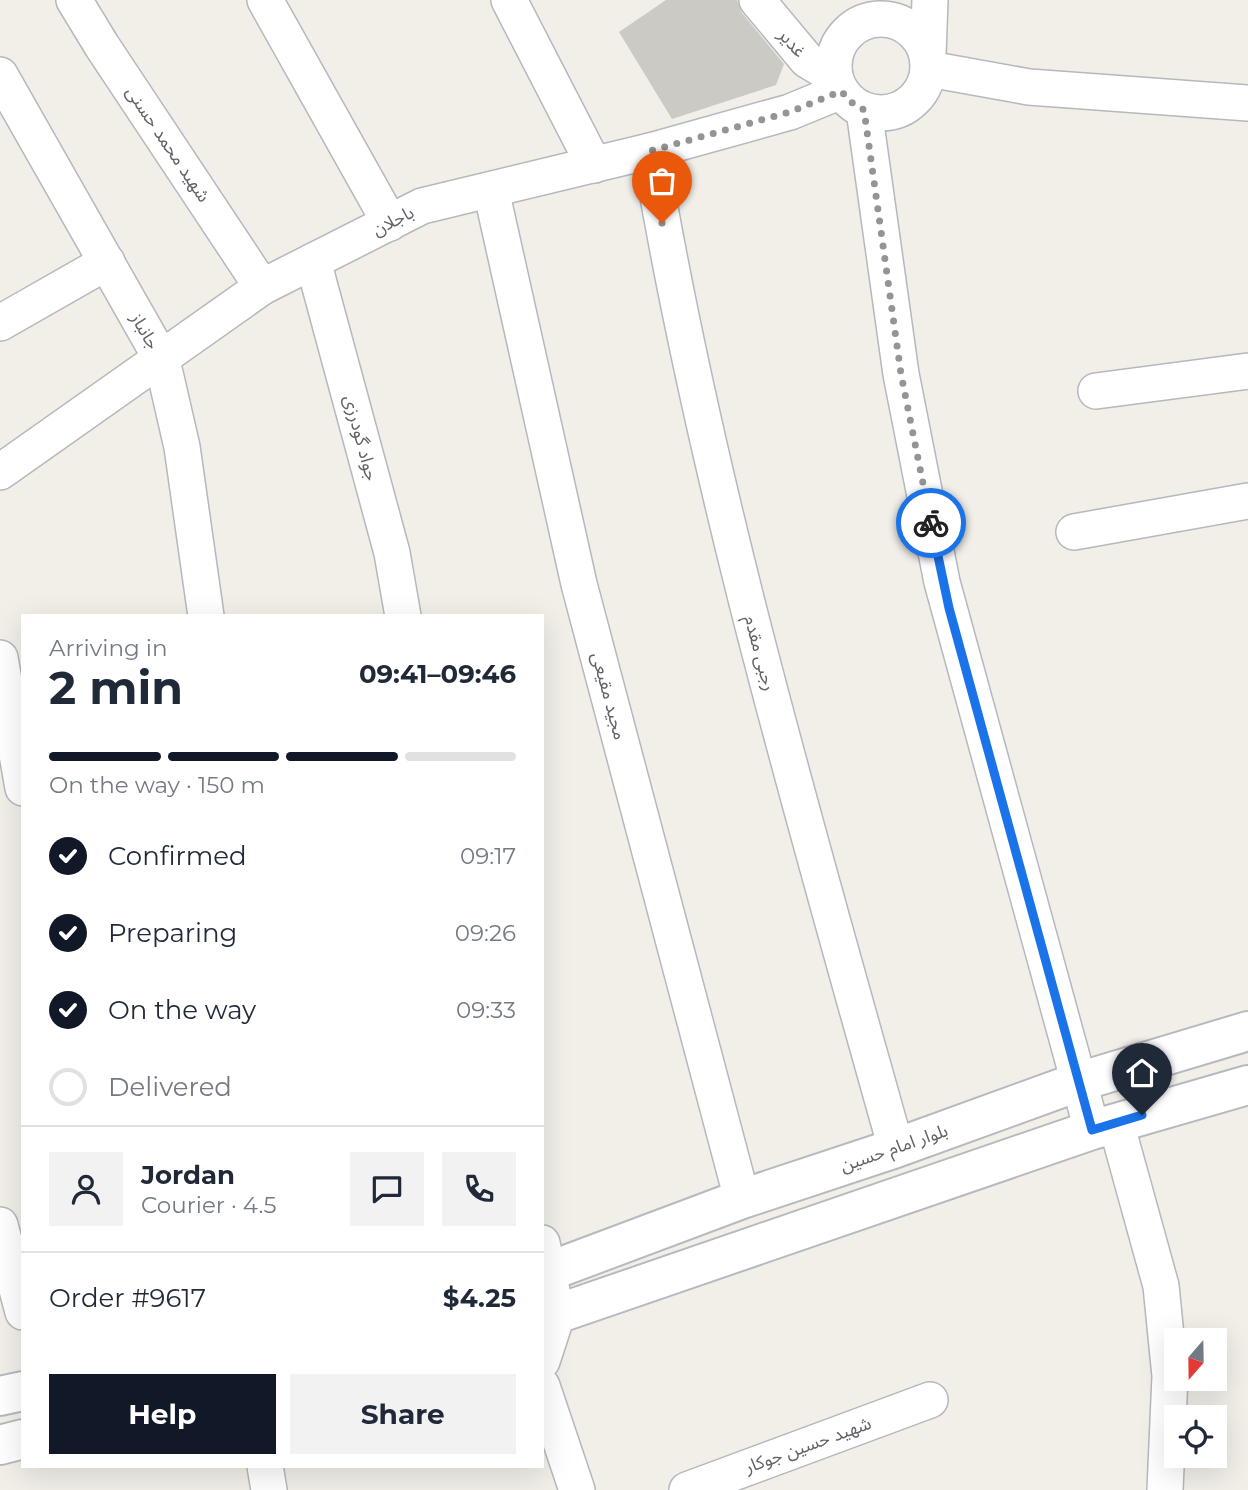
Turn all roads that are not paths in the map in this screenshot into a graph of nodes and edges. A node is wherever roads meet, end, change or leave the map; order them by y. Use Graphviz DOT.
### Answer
graph roads {
  1 [pos="75,0"];
  2 [pos="265,0"];
  3 [pos="509,0"];
  4 [pos="757,0"];
  5 [pos="930,0"];
  6 [pos="874,10"];
  7 [pos="928,61"];
  8 [pos="0,75"];
  9 [pos="847,93"];
  10 [pos="1248,103"];
  11 [pos="650,151"];
  12 [pos="594,165"];
  13 [pos="491,190"];
  14 [pos="390,223"];
  15 [pos="313,261"];
  16 [pos="107,262"];
  17 [pos="262,287"];
  18 [pos="0,323"];
  19 [pos="162,360"];
  20 [pos="1248,371"];
  21 [pos="1096,391"];
  22 [pos="0,472"];
  23 [pos="1248,501"];
  24 [pos="1074,532"];
  25 [pos="206,614"];
  26 [pos="403,614"];
  27 [pos="0,658"];
  28 [pos="21,777"];
  29 [pos="1248,1031"];
  30 [pos="1077,1082"];
  31 [pos="1248,1085"];
  32 [pos="1104,1127"];
  33 [pos="896,1148"];
  34 [pos="742,1199"];
  35 [pos="0,1225"];
  36 [pos="545,1263"];
  37 [pos="21,1304"];
  38 [pos="550,1317"];
  39 [pos="544,1350"];
  40 [pos="21,1391"];
  41 [pos="544,1392"];
  42 [pos="0,1396"];
  43 [pos="930,1400"];
  44 [pos="21,1440"];
  45 [pos="0,1445"];
  46 [pos="265,1468"];
  47 [pos="269,1490"];
  48 [pos="577,1490"];
  49 [pos="687,1490"];
  50 [pos="1165,1490"];
  1 -- 17 [label="street, شهید محمد حسنی"];
  2 -- 14 [label="street"];
  3 -- 12 [label="street"];
  4 -- 9 [label="street, غدیر"];
  5 -- 7 [label="street"];
  6 -- 7 [label="street"];
  6 -- 9 [label="street"];
  7 -- 9 [label="street"];
  7 -- 10 [label="street"];
  8 -- 16 [label="street, جانباز"];
  9 -- 11 [label="street, باجلان"];
  9 -- 30 [label="street"];
  11 -- 12 [label="street, باجلان"];
  11 -- 33 [label="street, رجبی مقدم"];
  12 -- 13 [label="street, باجلان"];
  13 -- 14 [label="street, باجلان"];
  13 -- 34 [label="street, مجید مقیعی"];
  14 -- 15 [label="street, باجلان"];
  15 -- 17 [label="street, باجلان"];
  15 -- 26 [label="street, جواد گودرزی"];
  16 -- 18 [label="street"];
  16 -- 19 [label="street, جانباز"];
  17 -- 19 [label="street, باجلان"];
  19 -- 22 [label="street, باجلان"];
  19 -- 25 [label="street, جانباز"];
  20 -- 21 [label="street"];
  23 -- 24 [label="street"];
  27 -- 28 [label="street"];
  29 -- 30 [label="main road, بلوار امام حسین"];
  30 -- 32 [label="street"];
  30 -- 33 [label="main road, بلوار امام حسین"];
  31 -- 32 [label="main road"];
  32 -- 38 [label="main road"];
  32 -- 50 [label="street"];
  33 -- 34 [label="main road, بلوار امام حسین"];
  34 -- 36 [label="main road, بلوار امام حسین"];
  35 -- 37 [label="street"];
  36 -- 38 [label="street"];
  38 -- 39 [label="street"];
  40 -- 42 [label="main road"];
  41 -- 48 [label="street"];
  43 -- 49 [label="street, شهید حسین جوکار"];
  44 -- 45 [label="main road"];
  46 -- 47 [label="street"];
}
